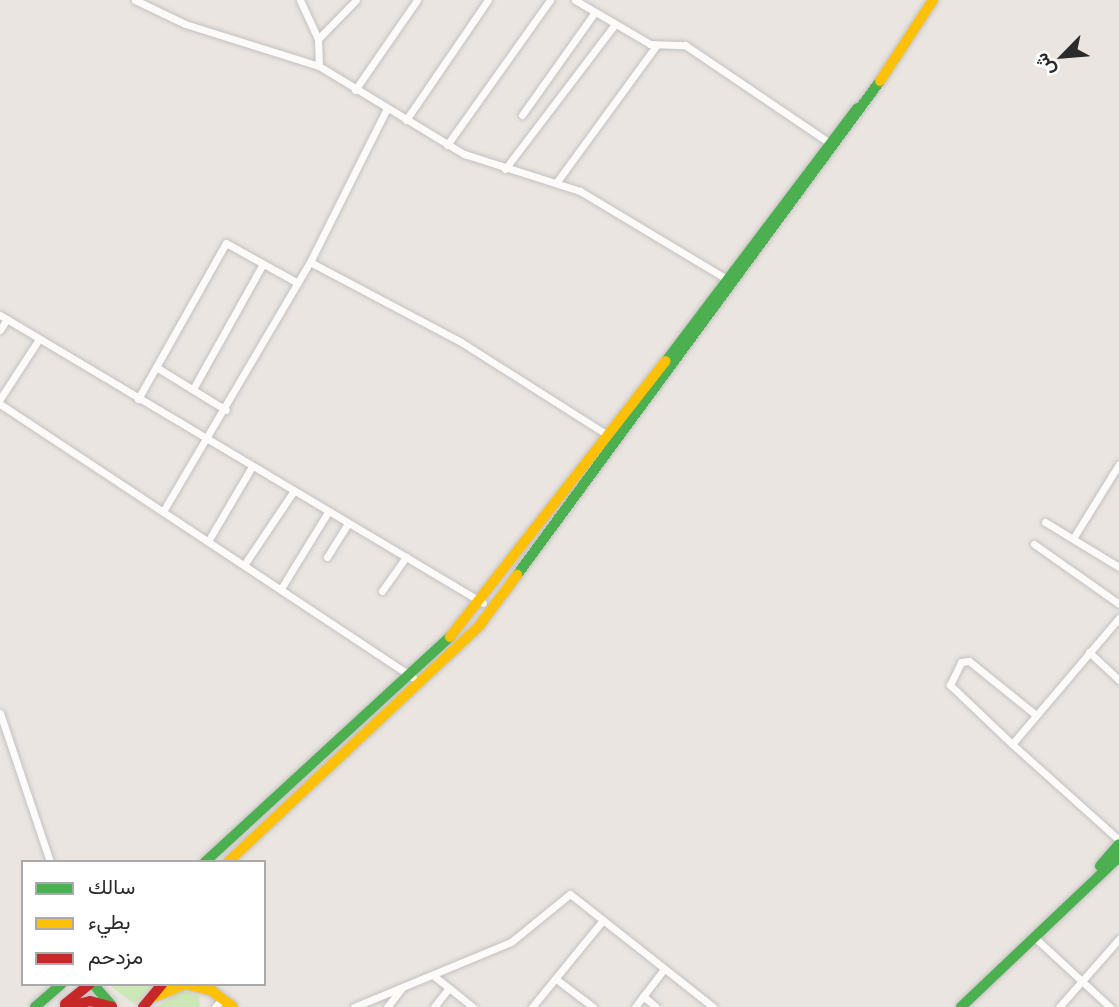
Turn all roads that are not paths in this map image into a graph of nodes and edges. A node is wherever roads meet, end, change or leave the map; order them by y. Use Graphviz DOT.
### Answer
graph roads {
  1 [pos="135,0"];
  2 [pos="300,0"];
  3 [pos="356,0"];
  4 [pos="417,0"];
  5 [pos="488,0"];
  6 [pos="550,0"];
  7 [pos="575,0"];
  8 [pos="933,0"];
  9 [pos="595,12"];
  10 [pos="615,24"];
  11 [pos="318,40"];
  12 [pos="656,46"];
  13 [pos="319,66"];
  14 [pos="355,90"];
  15 [pos="860,106"];
  16 [pos="386,110"];
  17 [pos="522,115"];
  18 [pos="406,120"];
  19 [pos="828,142"];
  20 [pos="447,145"];
  21 [pos="505,169"];
  22 [pos="556,183"];
  23 [pos="310,262"];
  24 [pos="263,264"];
  25 [pos="725,278"];
  26 [pos="298,284"];
  27 [pos="3,317"];
  28 [pos="0,330"];
  29 [pos="39,339"];
  30 [pos="156,366"];
  31 [pos="192,389"];
  32 [pos="138,399"];
  33 [pos="0,402"];
  34 [pos="226,410"];
  35 [pos="609,436"];
  36 [pos="208,442"];
  37 [pos="1119,464"];
  38 [pos="251,468"];
  39 [pos="293,492"];
  40 [pos="164,508"];
  41 [pos="328,512"];
  42 [pos="1045,522"];
  43 [pos="348,524"];
  44 [pos="1074,537"];
  45 [pos="210,538"];
  46 [pos="1034,544"];
  47 [pos="327,557"];
  48 [pos="406,557"];
  49 [pos="246,562"];
  50 [pos="1118,564"];
  51 [pos="282,587"];
  52 [pos="382,591"];
  53 [pos="483,603"];
  54 [pos="1119,604"];
  55 [pos="1119,618"];
  56 [pos="1089,652"];
  57 [pos="413,677"];
  58 [pos="1119,680"];
  59 [pos="0,713"];
  60 [pos="1036,715"];
  61 [pos="1012,744"];
  62 [pos="1119,842"];
  63 [pos="1119,857"];
  64 [pos="49,860"];
  65 [pos="207,860"];
  66 [pos="230,860"];
  67 [pos="1079,891"];
  68 [pos="603,920"];
  69 [pos="1032,935"];
  70 [pos="1119,939"];
  71 [pos="664,969"];
  72 [pos="434,976"];
  73 [pos="556,979"];
  74 [pos="1082,984"];
  75 [pos="59,986"];
  76 [pos="89,986"];
  77 [pos="93,986"];
  78 [pos="161,986"];
  79 [pos="181,986"];
  80 [pos="193,986"];
  81 [pos="205,986"];
  82 [pos="402,988"];
  83 [pos="449,988"];
  84 [pos="213,991"];
  85 [pos="643,996"];
  86 [pos="150,1003"];
  87 [pos="219,1003"];
  88 [pos="112,1006"];
  89 [pos="35,1007"];
  90 [pos="64,1007"];
  91 [pos="233,1007"];
  92 [pos="354,1007"];
  93 [pos="387,1007"];
  94 [pos="434,1007"];
  95 [pos="473,1007"];
  96 [pos="532,1007"];
  97 [pos="593,1007"];
  98 [pos="635,1007"];
  99 [pos="656,1007"];
  100 [pos="713,1007"];
  101 [pos="961,1007"];
  102 [pos="1059,1007"];
  103 [pos="1110,1007"];
  1 -- 13 [label="street"];
  2 -- 11 [label="street"];
  3 -- 11 [label="street"];
  4 -- 14 [label="street"];
  5 -- 18 [label="street"];
  6 -- 20 [label="street"];
  7 -- 9 [label="street"];
  8 -- 15 [label="main road"];
  9 -- 10 [label="street"];
  9 -- 17 [label="street"];
  10 -- 12 [label="street"];
  10 -- 21 [label="street"];
  11 -- 13 [label="street"];
  12 -- 19 [label="street"];
  12 -- 22 [label="street"];
  13 -- 14 [label="street"];
  14 -- 16 [label="street"];
  15 -- 19 [label="main road"];
  15 -- 66 [label="main road"];
  16 -- 18 [label="street"];
  16 -- 23 [label="street"];
  18 -- 20 [label="street"];
  19 -- 25 [label="main road"];
  20 -- 21 [label="street"];
  21 -- 22 [label="street"];
  22 -- 25 [label="street"];
  23 -- 26 [label="street"];
  23 -- 35 [label="street"];
  24 -- 26 [label="street"];
  24 -- 30 [label="street"];
  24 -- 31 [label="street"];
  25 -- 35 [label="main road"];
  26 -- 34 [label="street"];
  27 -- 28 [label="street"];
  27 -- 29 [label="street"];
  29 -- 32 [label="street"];
  29 -- 33 [label="street"];
  30 -- 31 [label="street"];
  30 -- 32 [label="street"];
  31 -- 34 [label="street"];
  32 -- 36 [label="street"];
  33 -- 40 [label="street"];
  34 -- 36 [label="street"];
  35 -- 53 [label="main road"];
  36 -- 38 [label="street"];
  36 -- 40 [label="street"];
  37 -- 44 [label="street"];
  38 -- 39 [label="street"];
  38 -- 45 [label="street"];
  39 -- 41 [label="street"];
  39 -- 49 [label="street"];
  40 -- 45 [label="street"];
  41 -- 43 [label="street"];
  41 -- 51 [label="street"];
  42 -- 44 [label="street"];
  43 -- 47 [label="street"];
  43 -- 48 [label="street"];
  44 -- 50 [label="street"];
  45 -- 49 [label="street"];
  46 -- 54 [label="street"];
  48 -- 52 [label="street"];
  48 -- 53 [label="street"];
  49 -- 51 [label="street"];
  51 -- 57 [label="street"];
  53 -- 57 [label="main road"];
  55 -- 56 [label="street"];
  56 -- 58 [label="street"];
  56 -- 60 [label="street"];
  57 -- 65 [label="main road"];
  59 -- 64 [label="street"];
  60 -- 61 [label="street"];
  60 -- 61 [label="street"];
  61 -- 62 [label="street"];
  62 -- 67 [label="main road"];
  63 -- 67 [label="main road"];
  67 -- 69 [label="main road"];
  68 -- 71 [label="street"];
  68 -- 72 [label="street"];
  68 -- 73 [label="street"];
  69 -- 74 [label="street"];
  69 -- 101 [label="main road"];
  70 -- 74 [label="street"];
  71 -- 85 [label="street"];
  71 -- 100 [label="street"];
  72 -- 82 [label="street"];
  72 -- 83 [label="street"];
  73 -- 96 [label="street"];
  73 -- 97 [label="street"];
  74 -- 102 [label="street"];
  74 -- 103 [label="street"];
  75 -- 89 [label="main road"];
  76 -- 90 [label="main road"];
  77 -- 88 [label="main road"];
  78 -- 86 [label="main road"];
  79 -- 86 [label="main road"];
  80 -- 84 [label="main road"];
  81 -- 84 [label="main road"];
  82 -- 92 [label="street"];
  82 -- 93 [label="street"];
  83 -- 94 [label="street"];
  83 -- 95 [label="street"];
  84 -- 87 [label="main road"];
  85 -- 98 [label="street"];
  85 -- 99 [label="street"];
  87 -- 91 [label="main road"];
  88 -- 90 [label="main road"];
}
